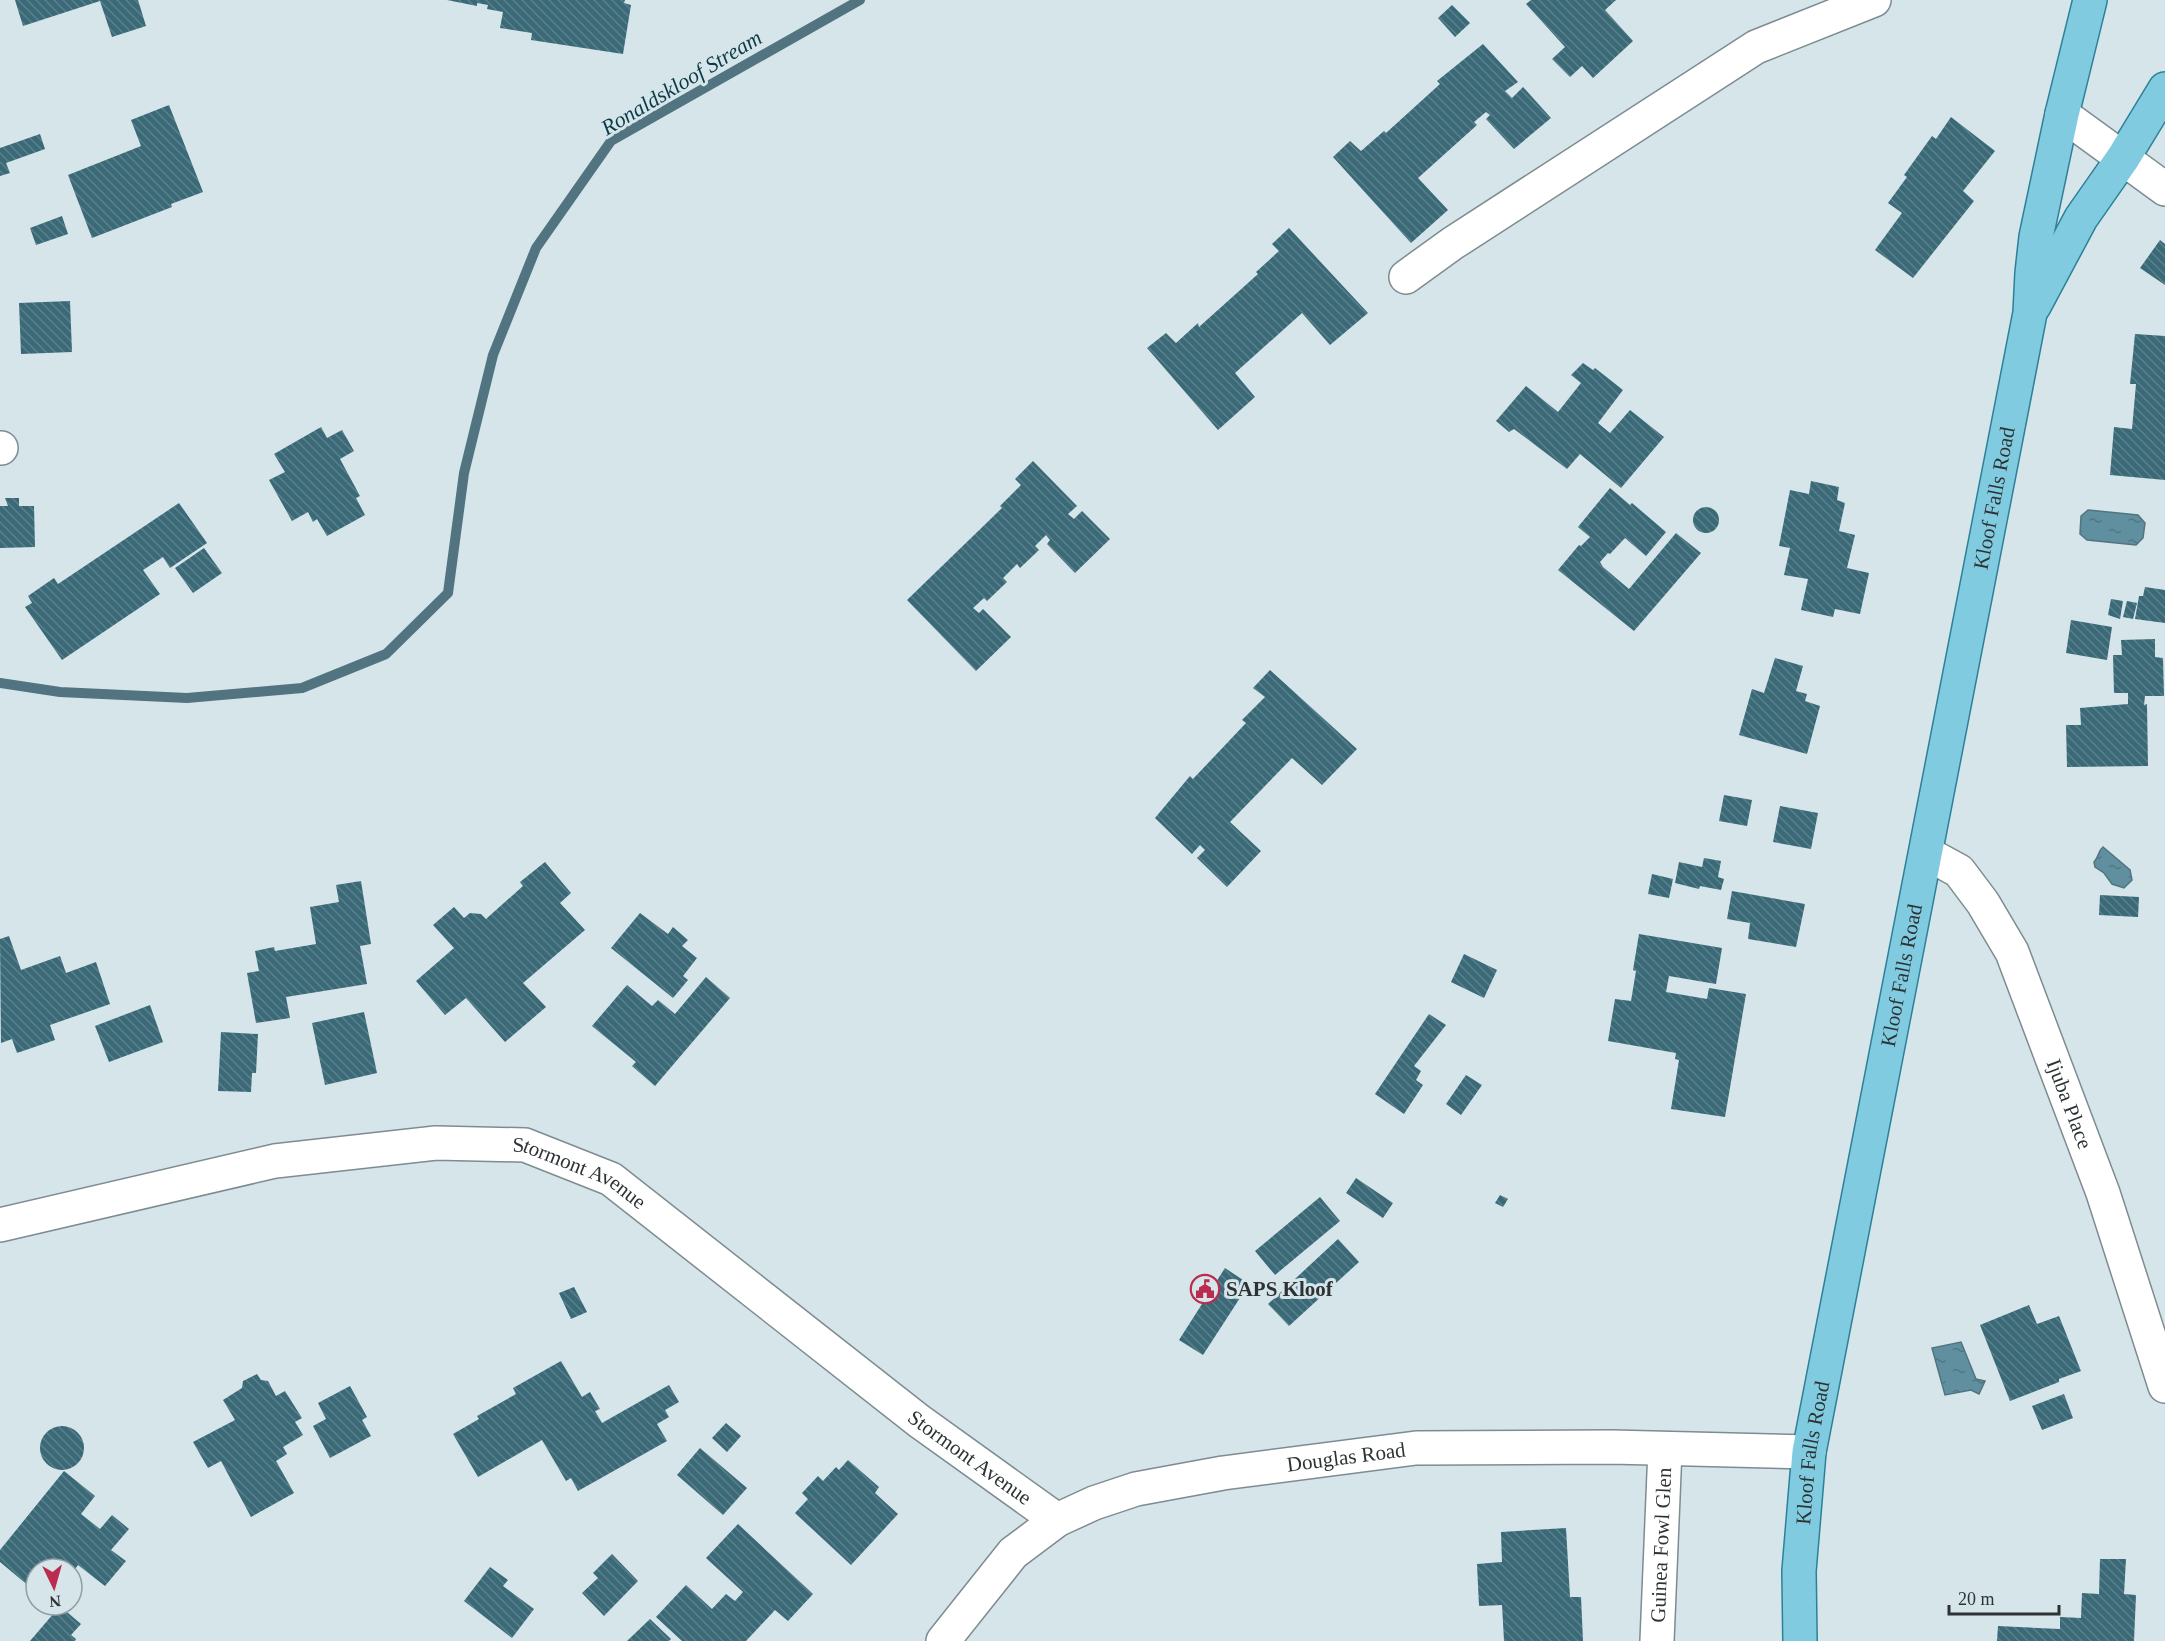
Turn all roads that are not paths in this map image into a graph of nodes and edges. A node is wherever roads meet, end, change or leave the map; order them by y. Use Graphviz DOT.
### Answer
graph roads {
  1 [pos="1874,0"];
  2 [pos="2090,0"];
  3 [pos="2165,91"];
  4 [pos="2062,114"];
  5 [pos="2123,158"];
  6 [pos="2165,189"];
  7 [pos="1406,278"];
  8 [pos="2030,313"];
  9 [pos="1926,853"];
  10 [pos="0,1226"];
  11 [pos="2165,1386"];
  12 [pos="1665,1449"];
  13 [pos="1809,1452"];
  14 [pos="1057,1520"];
  15 [pos="943,1641"];
  16 [pos="1657,1641"];
  17 [pos="1800,1641"];
  1 -- 7 [label="street"];
  2 -- 4 [label="main road, Kloof Falls Road"];
  3 -- 5 [label="main road, Kloof Falls Road"];
  4 -- 5 [label="street"];
  4 -- 8 [label="main road, Kloof Falls Road"];
  5 -- 6 [label="street"];
  5 -- 8 [label="main road, Kloof Falls Road"];
  8 -- 9 [label="main road, Kloof Falls Road"];
  9 -- 11 [label="street, Ijuba Place"];
  9 -- 13 [label="main road, Kloof Falls Road"];
  10 -- 14 [label="street, Stormont Avenue"];
  12 -- 13 [label="street, Douglas Road"];
  12 -- 14 [label="street, Douglas Road"];
  12 -- 16 [label="street, Guinea Fowl Glen"];
  13 -- 17 [label="main road, Kloof Falls Road"];
  14 -- 15 [label="street, Douglas Road"];
}
